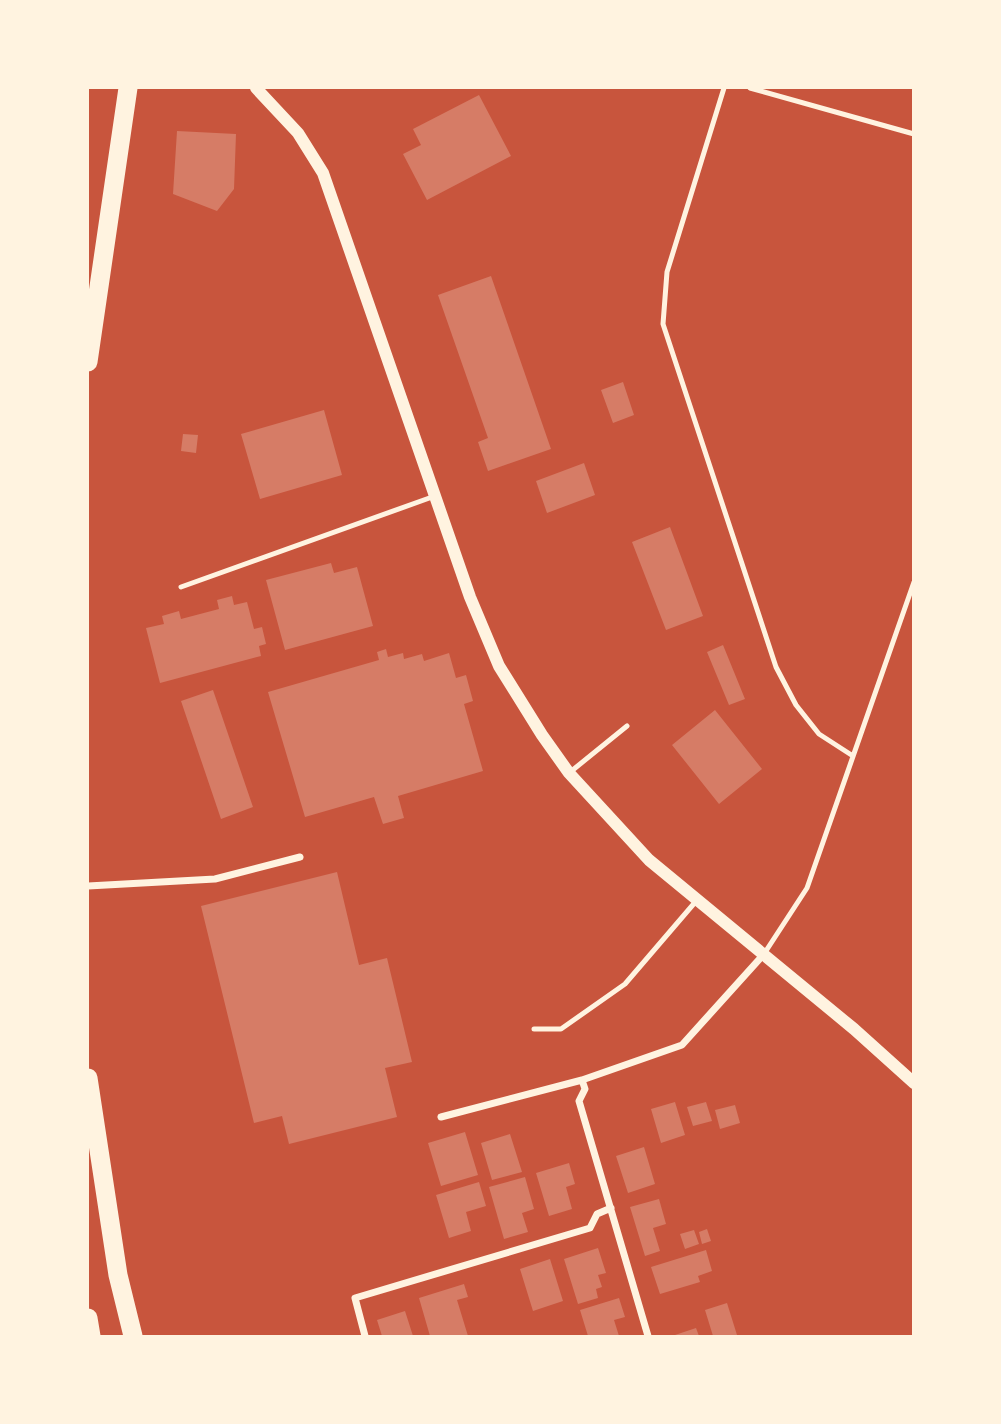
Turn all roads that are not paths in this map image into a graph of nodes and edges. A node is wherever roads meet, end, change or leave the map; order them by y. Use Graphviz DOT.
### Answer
graph roads {
  1 [pos="128,88"];
  2 [pos="256,88"];
  3 [pos="724,88"];
  4 [pos="750,88"];
  5 [pos="914,134"];
  6 [pos="88,362"];
  7 [pos="435,496"];
  8 [pos="914,582"];
  9 [pos="181,587"];
  10 [pos="627,726"];
  11 [pos="853,756"];
  12 [pos="569,773"];
  13 [pos="300,857"];
  14 [pos="88,886"];
  15 [pos="697,900"];
  16 [pos="764,954"];
  17 [pos="534,1029"];
  18 [pos="88,1078"];
  19 [pos="582,1080"];
  20 [pos="914,1083"];
  21 [pos="441,1117"];
  22 [pos="611,1208"];
  23 [pos="88,1318"];
  24 [pos="91,1336"];
  25 [pos="132,1336"];
  26 [pos="365,1336"];
  27 [pos="648,1336"];
  1 -- 6 [label="highway"];
  2 -- 7 [label="street"];
  3 -- 11 [label="lane"];
  4 -- 5 [label="lane"];
  7 -- 9 [label="lane"];
  7 -- 12 [label="street"];
  8 -- 11 [label="lane"];
  10 -- 12 [label="lane"];
  11 -- 16 [label="lane"];
  12 -- 15 [label="street"];
  13 -- 14 [label="street"];
  15 -- 16 [label="street"];
  15 -- 17 [label="lane"];
  16 -- 19 [label="street"];
  16 -- 20 [label="street"];
  18 -- 25 [label="highway"];
  19 -- 21 [label="street"];
  19 -- 22 [label="street"];
  22 -- 26 [label="street"];
  22 -- 27 [label="street"];
  23 -- 24 [label="highway"];
}
